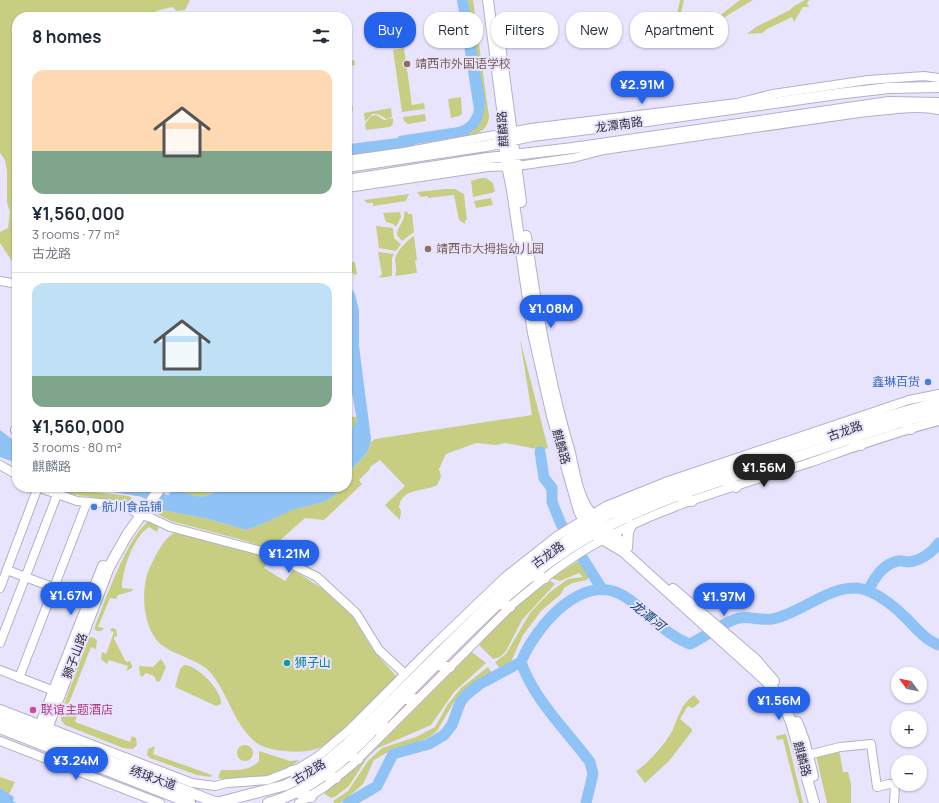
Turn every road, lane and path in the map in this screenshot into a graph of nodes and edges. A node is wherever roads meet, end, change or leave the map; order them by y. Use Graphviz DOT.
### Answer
graph roads {
  1 [pos="488,0"];
  2 [pos="495,0"];
  3 [pos="939,78"];
  4 [pos="939,87"];
  5 [pos="782,93"];
  6 [pos="796,100"];
  7 [pos="939,103"];
  8 [pos="939,110"];
  9 [pos="741,123"];
  10 [pos="750,130"];
  11 [pos="509,136"];
  12 [pos="402,156"];
  13 [pos="352,160"];
  14 [pos="512,160"];
  15 [pos="352,166"];
  16 [pos="352,179"];
  17 [pos="352,187"];
  18 [pos="0,281"];
  19 [pos="12,283"];
  20 [pos="939,394"];
  21 [pos="939,402"];
  22 [pos="939,412"];
  23 [pos="939,421"];
  24 [pos="908,425"];
  25 [pos="850,439"];
  26 [pos="861,445"];
  27 [pos="766,453"];
  28 [pos="0,465"];
  29 [pos="765,466"];
  30 [pos="12,472"];
  31 [pos="778,473"];
  32 [pos="724,480"];
  33 [pos="736,487"];
  34 [pos="36,492"];
  35 [pos="50,492"];
  36 [pos="151,492"];
  37 [pos="158,492"];
  38 [pos="678,494"];
  39 [pos="58,495"];
  40 [pos="692,501"];
  41 [pos="87,502"];
  42 [pos="140,512"];
  43 [pos="598,520"];
  44 [pos="631,525"];
  45 [pos="592,530"];
  46 [pos="612,534"];
  47 [pos="572,542"];
  48 [pos="627,548"];
  49 [pos="528,558"];
  50 [pos="540,560"];
  51 [pos="7,570"];
  52 [pos="531,576"];
  53 [pos="25,577"];
  54 [pos="503,578"];
  55 [pos="545,578"];
  56 [pos="515,579"];
  57 [pos="0,588"];
  58 [pos="53,589"];
  59 [pos="89,601"];
  60 [pos="500,603"];
  61 [pos="510,607"];
  62 [pos="701,618"];
  63 [pos="729,641"];
  64 [pos="0,643"];
  65 [pos="437,665"];
  66 [pos="450,667"];
  67 [pos="0,670"];
  68 [pos="405,674"];
  69 [pos="20,678"];
  70 [pos="54,691"];
  71 [pos="403,699"];
  72 [pos="417,699"];
  73 [pos="0,709"];
  74 [pos="363,717"];
  75 [pos="374,717"];
  76 [pos="0,718"];
  77 [pos="0,728"];
  78 [pos="388,728"];
  79 [pos="372,730"];
  80 [pos="41,734"];
  81 [pos="0,741"];
  82 [pos="348,754"];
  83 [pos="808,754"];
  84 [pos="125,758"];
  85 [pos="358,759"];
  86 [pos="130,769"];
  87 [pos="292,771"];
  88 [pos="307,774"];
  89 [pos="323,775"];
  90 [pos="336,778"];
  91 [pos="296,792"];
  92 [pos="311,797"];
  93 [pos="160,803"];
  94 [pos="190,803"];
  95 [pos="217,803"];
  96 [pos="268,803"];
  97 [pos="299,803"];
  98 [pos="814,803"];
  99 [pos="818,803"];
  100 [pos="894,803"];
  1 -- 11 [label="main road, 麒麟路"];
  2 -- 11 [label="main road, 麒麟路"];
  3 -- 5 [label="street"];
  4 -- 6 [label="main road, 龙潭南路"];
  5 -- 6 [label="main road"];
  5 -- 11 [label="street"];
  6 -- 11 [label="main road, 龙潭南路"];
  7 -- 9 [label="main road, 龙潭南路"];
  8 -- 10 [label="street"];
  9 -- 10 [label="main road"];
  9 -- 14 [label="main road, 龙潭南路"];
  10 -- 14 [label="street"];
  11 -- 12 [label="main road, 龙潭南路"];
  11 -- 14 [label="main road, 麒麟路"];
  12 -- 13 [label="street"];
  12 -- 15 [label="main road, 龙潭南路"];
  14 -- 16 [label="main road, 龙潭南路"];
  14 -- 17 [label="street"];
  14 -- 43 [label="main road, 麒麟路"];
  14 -- 45 [label="main road, 麒麟路"];
  18 -- 19 [label="street"];
  20 -- 27 [label="street"];
  21 -- 27 [label="main road, 古龙路"];
  22 -- 24 [label="main road, 古龙路"];
  23 -- 24 [label="street"];
  24 -- 25 [label="main road, 古龙路"];
  24 -- 26 [label="street"];
  25 -- 26 [label="main road"];
  25 -- 29 [label="main road, 古龙路"];
  26 -- 31 [label="street"];
  27 -- 43 [label="main road, 古龙路"];
  28 -- 30 [label="street"];
  29 -- 31 [label="main road"];
  29 -- 32 [label="main road, 古龙路"];
  31 -- 33 [label="street"];
  32 -- 33 [label="main road"];
  32 -- 38 [label="main road, 古龙路"];
  33 -- 40 [label="street"];
  34 -- 51 [label="street"];
  35 -- 39 [label="street"];
  36 -- 42 [label="main road, 狮子山路"];
  37 -- 42 [label="main road, 狮子山路"];
  38 -- 40 [label="main road"];
  38 -- 43 [label="main road, 古龙路"];
  39 -- 41 [label="street"];
  39 -- 53 [label="street"];
  40 -- 44 [label="street"];
  41 -- 42 [label="street"];
  41 -- 58 [label="street"];
  42 -- 59 [label="main road, 狮子山路"];
  42 -- 68 [label="street"];
  42 -- 80 [label="main road, 狮子山路"];
  43 -- 45 [label="main road, 古龙路"];
  43 -- 45 [label="street"];
  43 -- 46 [label="main road, 麒麟路"];
  44 -- 46 [label="street"];
  44 -- 48 [label="main road"];
  45 -- 46 [label="street"];
  45 -- 47 [label="main road, 古龙路"];
  45 -- 47 [label="street"];
  45 -- 62 [label="main road, 麒麟路"];
  46 -- 48 [label="main road, 麒麟路"];
  47 -- 49 [label="street"];
  47 -- 50 [label="main road, 古龙路"];
  47 -- 52 [label="main road, 古龙路"];
  47 -- 55 [label="street"];
  48 -- 62 [label="main road, 麒麟路"];
  49 -- 50 [label="main road"];
  49 -- 54 [label="street"];
  50 -- 56 [label="main road, 古龙路"];
  51 -- 53 [label="street"];
  51 -- 57 [label="street"];
  52 -- 55 [label="main road"];
  52 -- 60 [label="main road, 古龙路"];
  53 -- 58 [label="street"];
  53 -- 64 [label="street"];
  54 -- 56 [label="main road"];
  54 -- 68 [label="street"];
  55 -- 61 [label="street"];
  56 -- 75 [label="main road, 古龙路"];
  58 -- 59 [label="street"];
  58 -- 69 [label="street"];
  59 -- 70 [label="main road, 狮子山路"];
  60 -- 61 [label="main road"];
  60 -- 65 [label="main road, 古龙路"];
  61 -- 66 [label="street"];
  62 -- 63 [label="main road, 麒麟路"];
  63 -- 83 [label="main road, 麒麟路"];
  63 -- 98 [label="main road, 麒麟路"];
  65 -- 66 [label="main road"];
  65 -- 71 [label="main road, 古龙路"];
  66 -- 72 [label="street"];
  67 -- 69 [label="street"];
  68 -- 74 [label="street"];
  69 -- 70 [label="street"];
  70 -- 80 [label="main road, 狮子山路"];
  71 -- 72 [label="main road"];
  71 -- 79 [label="main road, 古龙路"];
  72 -- 78 [label="street"];
  73 -- 80 [label="street"];
  74 -- 75 [label="main road"];
  74 -- 87 [label="street"];
  75 -- 88 [label="main road, 古龙路"];
  76 -- 80 [label="main road, 绣球大道"];
  77 -- 80 [label="main road, 绣球大道"];
  78 -- 79 [label="main road"];
  78 -- 85 [label="street"];
  79 -- 82 [label="main road, 古龙路"];
  80 -- 84 [label="street"];
  80 -- 86 [label="main road, 绣球大道"];
  80 -- 94 [label="main road, 绣球大道"];
  81 -- 93 [label="street"];
  82 -- 85 [label="main road"];
  82 -- 89 [label="main road, 古龙路"];
  83 -- 99 [label="main road, 麒麟路"];
  83 -- 100 [label="street"];
  84 -- 86 [label="main road"];
  84 -- 87 [label="street"];
  85 -- 90 [label="street"];
  86 -- 95 [label="main road, 绣球大道"];
  87 -- 88 [label="main road"];
  88 -- 95 [label="main road, 古龙路"];
  89 -- 90 [label="main road"];
  89 -- 91 [label="main road, 古龙路"];
  90 -- 92 [label="street"];
  91 -- 92 [label="main road"];
  91 -- 96 [label="main road, 古龙路"];
  92 -- 97 [label="street"];
}
